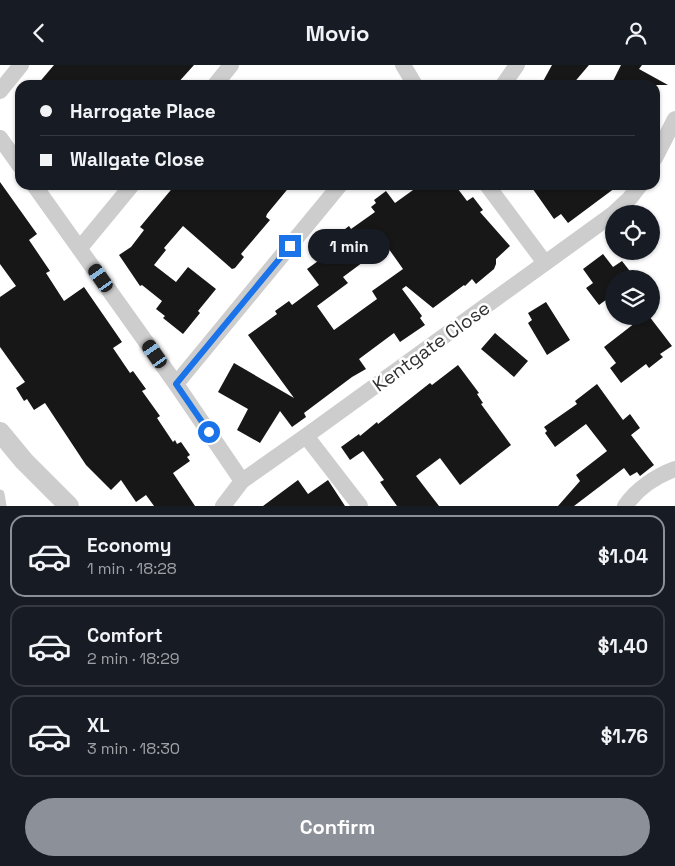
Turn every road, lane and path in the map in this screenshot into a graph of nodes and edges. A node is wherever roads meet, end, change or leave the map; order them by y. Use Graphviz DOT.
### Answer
graph roads {
  1 [pos="21,65"];
  2 [pos="231,65"];
  3 [pos="403,65"];
  4 [pos="517,65"];
  5 [pos="219,80"];
  6 [pos="412,80"];
  7 [pos="506,80"];
  8 [pos="0,91"];
  9 [pos="675,119"];
  10 [pos="0,138"];
  11 [pos="660,148"];
  12 [pos="15,159"];
  13 [pos="38,190"];
  14 [pos="128,190"];
  15 [pos="336,190"];
  16 [pos="492,190"];
  17 [pos="636,190"];
  18 [pos="80,248"];
  19 [pos="545,263"];
  20 [pos="176,384"];
  21 [pos="0,432"];
  22 [pos="306,437"];
  23 [pos="675,469"];
  24 [pos="242,481"];
  25 [pos="0,494"];
  26 [pos="2,506"];
  27 [pos="69,506"];
  28 [pos="223,506"];
  29 [pos="360,506"];
  30 [pos="625,506"];
  1 -- 8 [label="street"];
  2 -- 5 [label="street"];
  3 -- 6 [label="street"];
  4 -- 7 [label="street"];
  9 -- 11 [label="street"];
  10 -- 12 [label="street"];
  13 -- 18 [label="street"];
  14 -- 18 [label="street"];
  15 -- 20 [label="street"];
  16 -- 19 [label="street"];
  17 -- 19 [label="street, Kentgate Close"];
  18 -- 20 [label="street"];
  19 -- 22 [label="street, Kentgate Close"];
  20 -- 24 [label="street"];
  21 -- 27 [label="street"];
  22 -- 24 [label="street, Kentgate Close"];
  22 -- 29 [label="street"];
  23 -- 30 [label="street"];
  24 -- 28 [label="street, Kentgate Close"];
  25 -- 26 [label="lane"];
}
